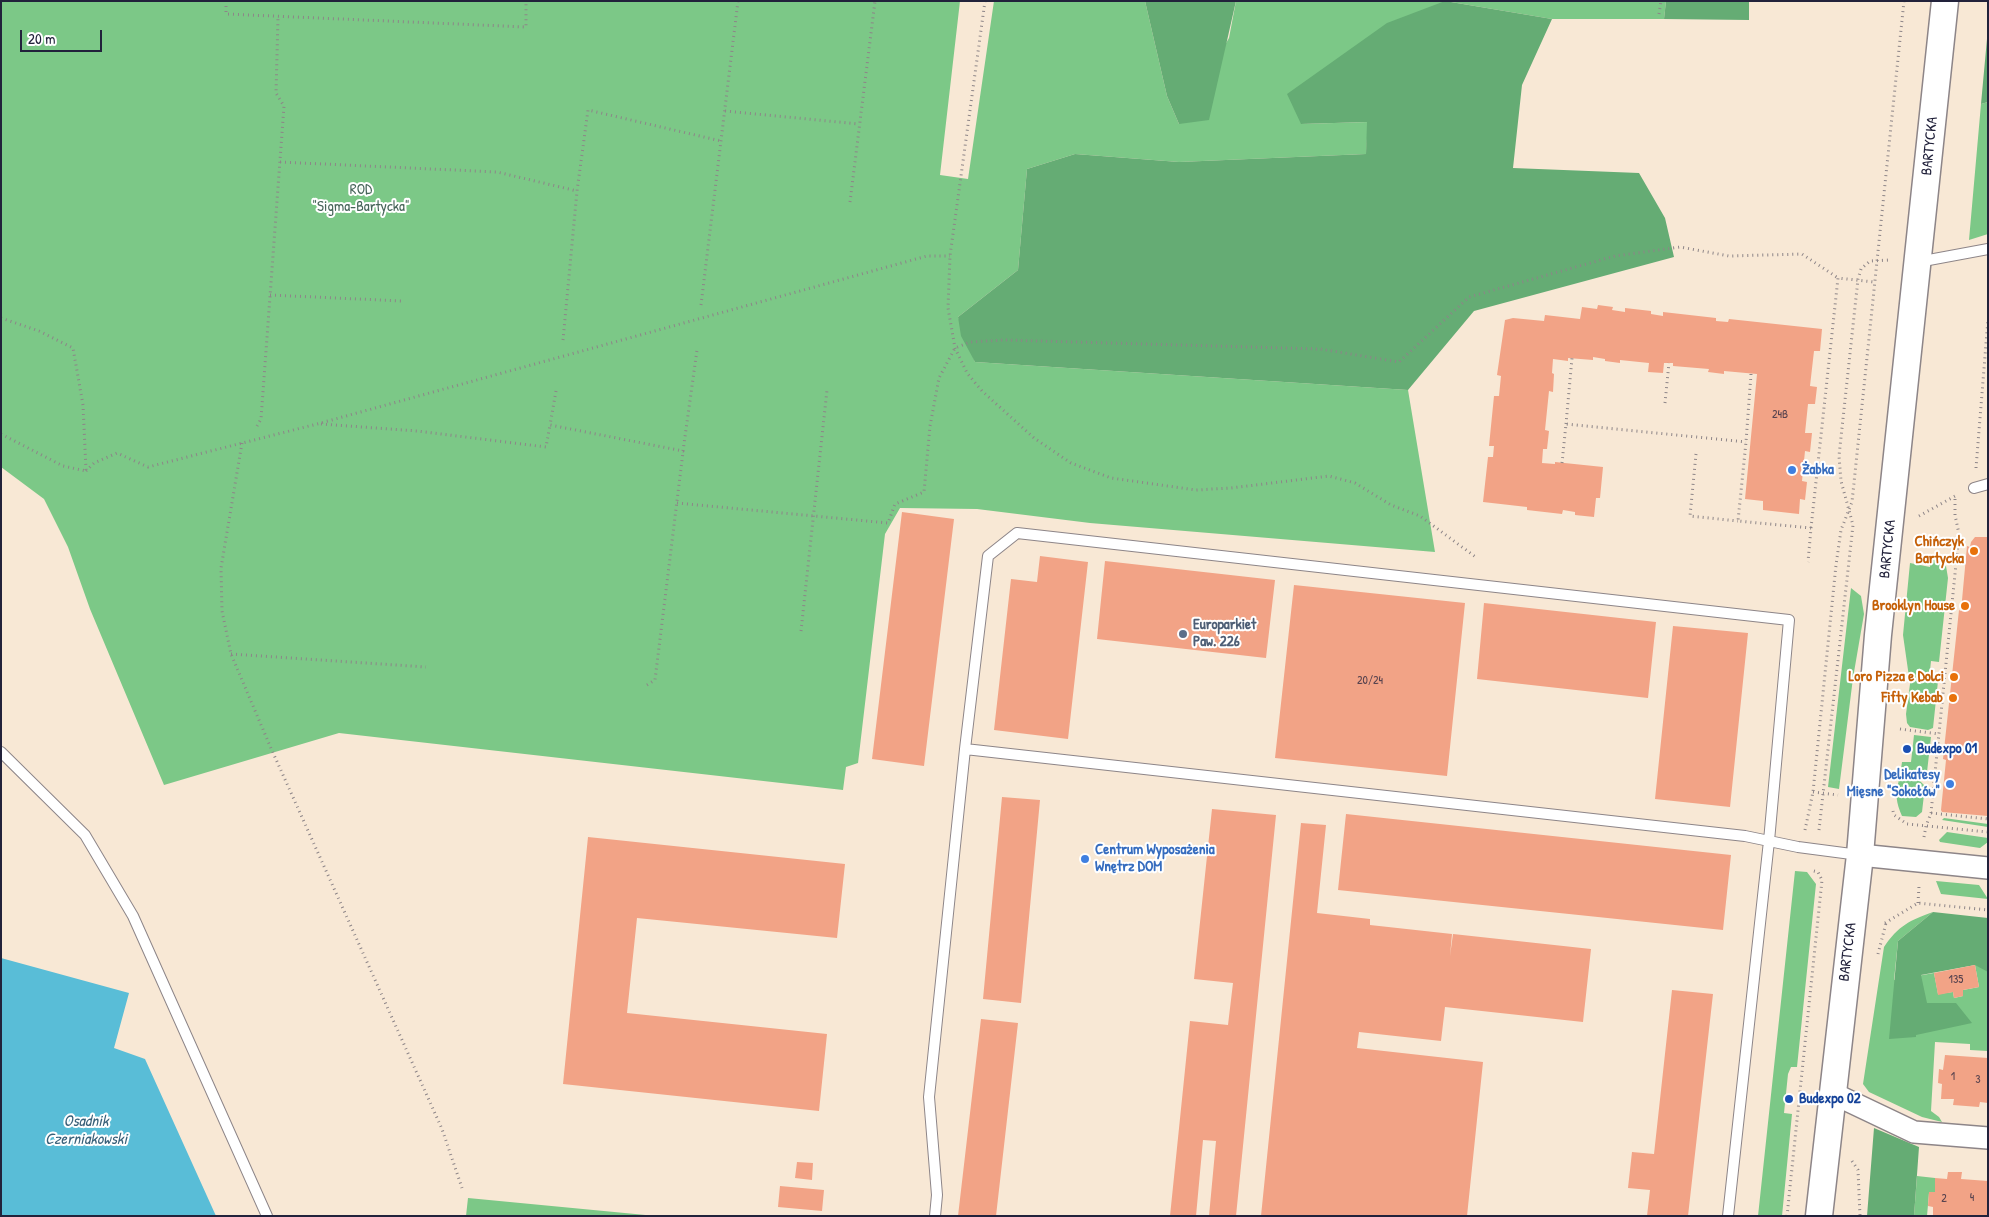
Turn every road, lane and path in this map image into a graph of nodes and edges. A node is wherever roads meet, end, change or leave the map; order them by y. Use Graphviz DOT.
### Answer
graph roads {
  1 [pos="226,1"];
  2 [pos="526,1"];
  3 [pos="738,1"];
  4 [pos="874,1"];
  5 [pos="984,1"];
  6 [pos="1661,1"];
  7 [pos="1904,1"];
  8 [pos="1946,1"];
  9 [pos="1659,14"];
  10 [pos="278,16"];
  11 [pos="725,111"];
  12 [pos="860,124"];
  13 [pos="721,141"];
  14 [pos="280,162"];
  15 [pos="577,191"];
  16 [pos="850,202"];
  17 [pos="1988,249"];
  18 [pos="950,256"];
  19 [pos="1876,260"];
  20 [pos="1918,262"];
  21 [pos="1838,278"];
  22 [pos="1858,279"];
  23 [pos="1874,282"];
  24 [pos="270,295"];
  25 [pos="402,301"];
  26 [pos="701,305"];
  27 [pos="1,318"];
  28 [pos="1988,319"];
  29 [pos="563,340"];
  30 [pos="955,348"];
  31 [pos="696,350"];
  32 [pos="1572,358"];
  33 [pos="1670,363"];
  34 [pos="1751,374"];
  35 [pos="827,390"];
  36 [pos="556,391"];
  37 [pos="1665,403"];
  38 [pos="317,424"];
  39 [pos="550,424"];
  40 [pos="1566,424"];
  41 [pos="257,426"];
  42 [pos="1,434"];
  43 [pos="1746,442"];
  44 [pos="242,443"];
  45 [pos="683,452"];
  46 [pos="1696,454"];
  47 [pos="1562,463"];
  48 [pos="86,471"];
  49 [pos="1988,484"];
  50 [pos="1974,488"];
  51 [pos="1955,495"];
  52 [pos="677,503"];
  53 [pos="1850,508"];
  54 [pos="814,517"];
  55 [pos="1911,520"];
  56 [pos="1738,521"];
  57 [pos="1811,528"];
  58 [pos="1477,558"];
  59 [pos="1808,562"];
  60 [pos="801,631"];
  61 [pos="232,654"];
  62 [pos="426,667"];
  63 [pos="647,685"];
  64 [pos="1900,729"];
  65 [pos="1939,734"];
  66 [pos="966,749"];
  67 [pos="1,752"];
  68 [pos="1895,775"];
  69 [pos="1934,779"];
  70 [pos="1823,794"];
  71 [pos="1840,795"];
  72 [pos="1891,804"];
  73 [pos="1931,813"];
  74 [pos="1988,819"];
  75 [pos="1926,826"];
  76 [pos="1988,832"];
  77 [pos="1769,841"];
  78 [pos="1817,849"];
  79 [pos="1860,855"];
  80 [pos="1988,868"];
  81 [pos="1988,910"];
  82 [pos="1818,915"];
  83 [pos="1886,923"];
  84 [pos="1832,1093"];
  85 [pos="1988,1138"];
  86 [pos="1848,1155"];
  87 [pos="462,1188"];
  88 [pos="267,1216"];
  89 [pos="935,1216"];
  90 [pos="1728,1216"];
  91 [pos="1787,1216"];
  92 [pos="1819,1216"];
  93 [pos="1860,1216"];
  1 -- 10 [label="path"];
  2 -- 10 [label="path"];
  3 -- 11 [label="path"];
  4 -- 12 [label="path"];
  5 -- 18 [label="path"];
  6 -- 9 [label="path"];
  7 -- 19 [label="path"];
  8 -- 20 [label="street, BARTYCKA"];
  10 -- 14 [label="path"];
  11 -- 12 [label="path"];
  11 -- 13 [label="path"];
  12 -- 16 [label="path"];
  13 -- 15 [label="path"];
  13 -- 26 [label="path"];
  14 -- 15 [label="path"];
  14 -- 24 [label="path"];
  15 -- 29 [label="path"];
  17 -- 20 [label="lane"];
  18 -- 30 [label="path"];
  18 -- 38 [label="path"];
  19 -- 20 [label="path"];
  19 -- 22 [label="path"];
  19 -- 23 [label="path"];
  20 -- 79 [label="street, BARTYCKA"];
  21 -- 22 [label="path"];
  21 -- 30 [label="path"];
  21 -- 57 [label="path"];
  22 -- 23 [label="path"];
  22 -- 53 [label="path"];
  23 -- 53 [label="path"];
  24 -- 25 [label="path"];
  24 -- 41 [label="path"];
  27 -- 48 [label="path"];
  28 -- 50 [label="path"];
  30 -- 54 [label="path"];
  30 -- 58 [label="path"];
  31 -- 45 [label="path"];
  32 -- 40 [label="path"];
  33 -- 37 [label="path"];
  34 -- 43 [label="path"];
  35 -- 54 [label="path"];
  36 -- 39 [label="path"];
  38 -- 39 [label="path"];
  38 -- 44 [label="path"];
  39 -- 45 [label="path"];
  40 -- 43 [label="path"];
  40 -- 47 [label="path"];
  42 -- 48 [label="path"];
  43 -- 56 [label="path"];
  44 -- 48 [label="path"];
  44 -- 61 [label="path"];
  45 -- 52 [label="path"];
  46 -- 56 [label="path"];
  49 -- 50 [label="lane"];
  50 -- 51 [label="path"];
  51 -- 55 [label="path"];
  51 -- 65 [label="path"];
  52 -- 54 [label="path"];
  52 -- 63 [label="path"];
  53 -- 70 [label="path"];
  53 -- 70 [label="path"];
  54 -- 60 [label="path"];
  56 -- 57 [label="path"];
  57 -- 59 [label="path"];
  61 -- 62 [label="path"];
  61 -- 87 [label="path"];
  64 -- 65 [label="path"];
  65 -- 69 [label="path"];
  66 -- 77 [label="lane"];
  66 -- 77 [label="lane"];
  66 -- 89 [label="lane"];
  67 -- 88 [label="lane"];
  68 -- 69 [label="path"];
  69 -- 73 [label="path"];
  70 -- 71 [label="path"];
  70 -- 78 [label="path"];
  72 -- 75 [label="path"];
  73 -- 74 [label="path"];
  73 -- 75 [label="path"];
  75 -- 76 [label="path"];
  77 -- 78 [label="lane"];
  77 -- 90 [label="lane"];
  78 -- 79 [label="lane"];
  79 -- 80 [label="street"];
  79 -- 84 [label="street, BARTYCKA"];
  81 -- 83 [label="path"];
  82 -- 91 [label="path"];
  84 -- 85 [label="street"];
  84 -- 92 [label="street, BARTYCKA"];
  86 -- 93 [label="path"];
}
